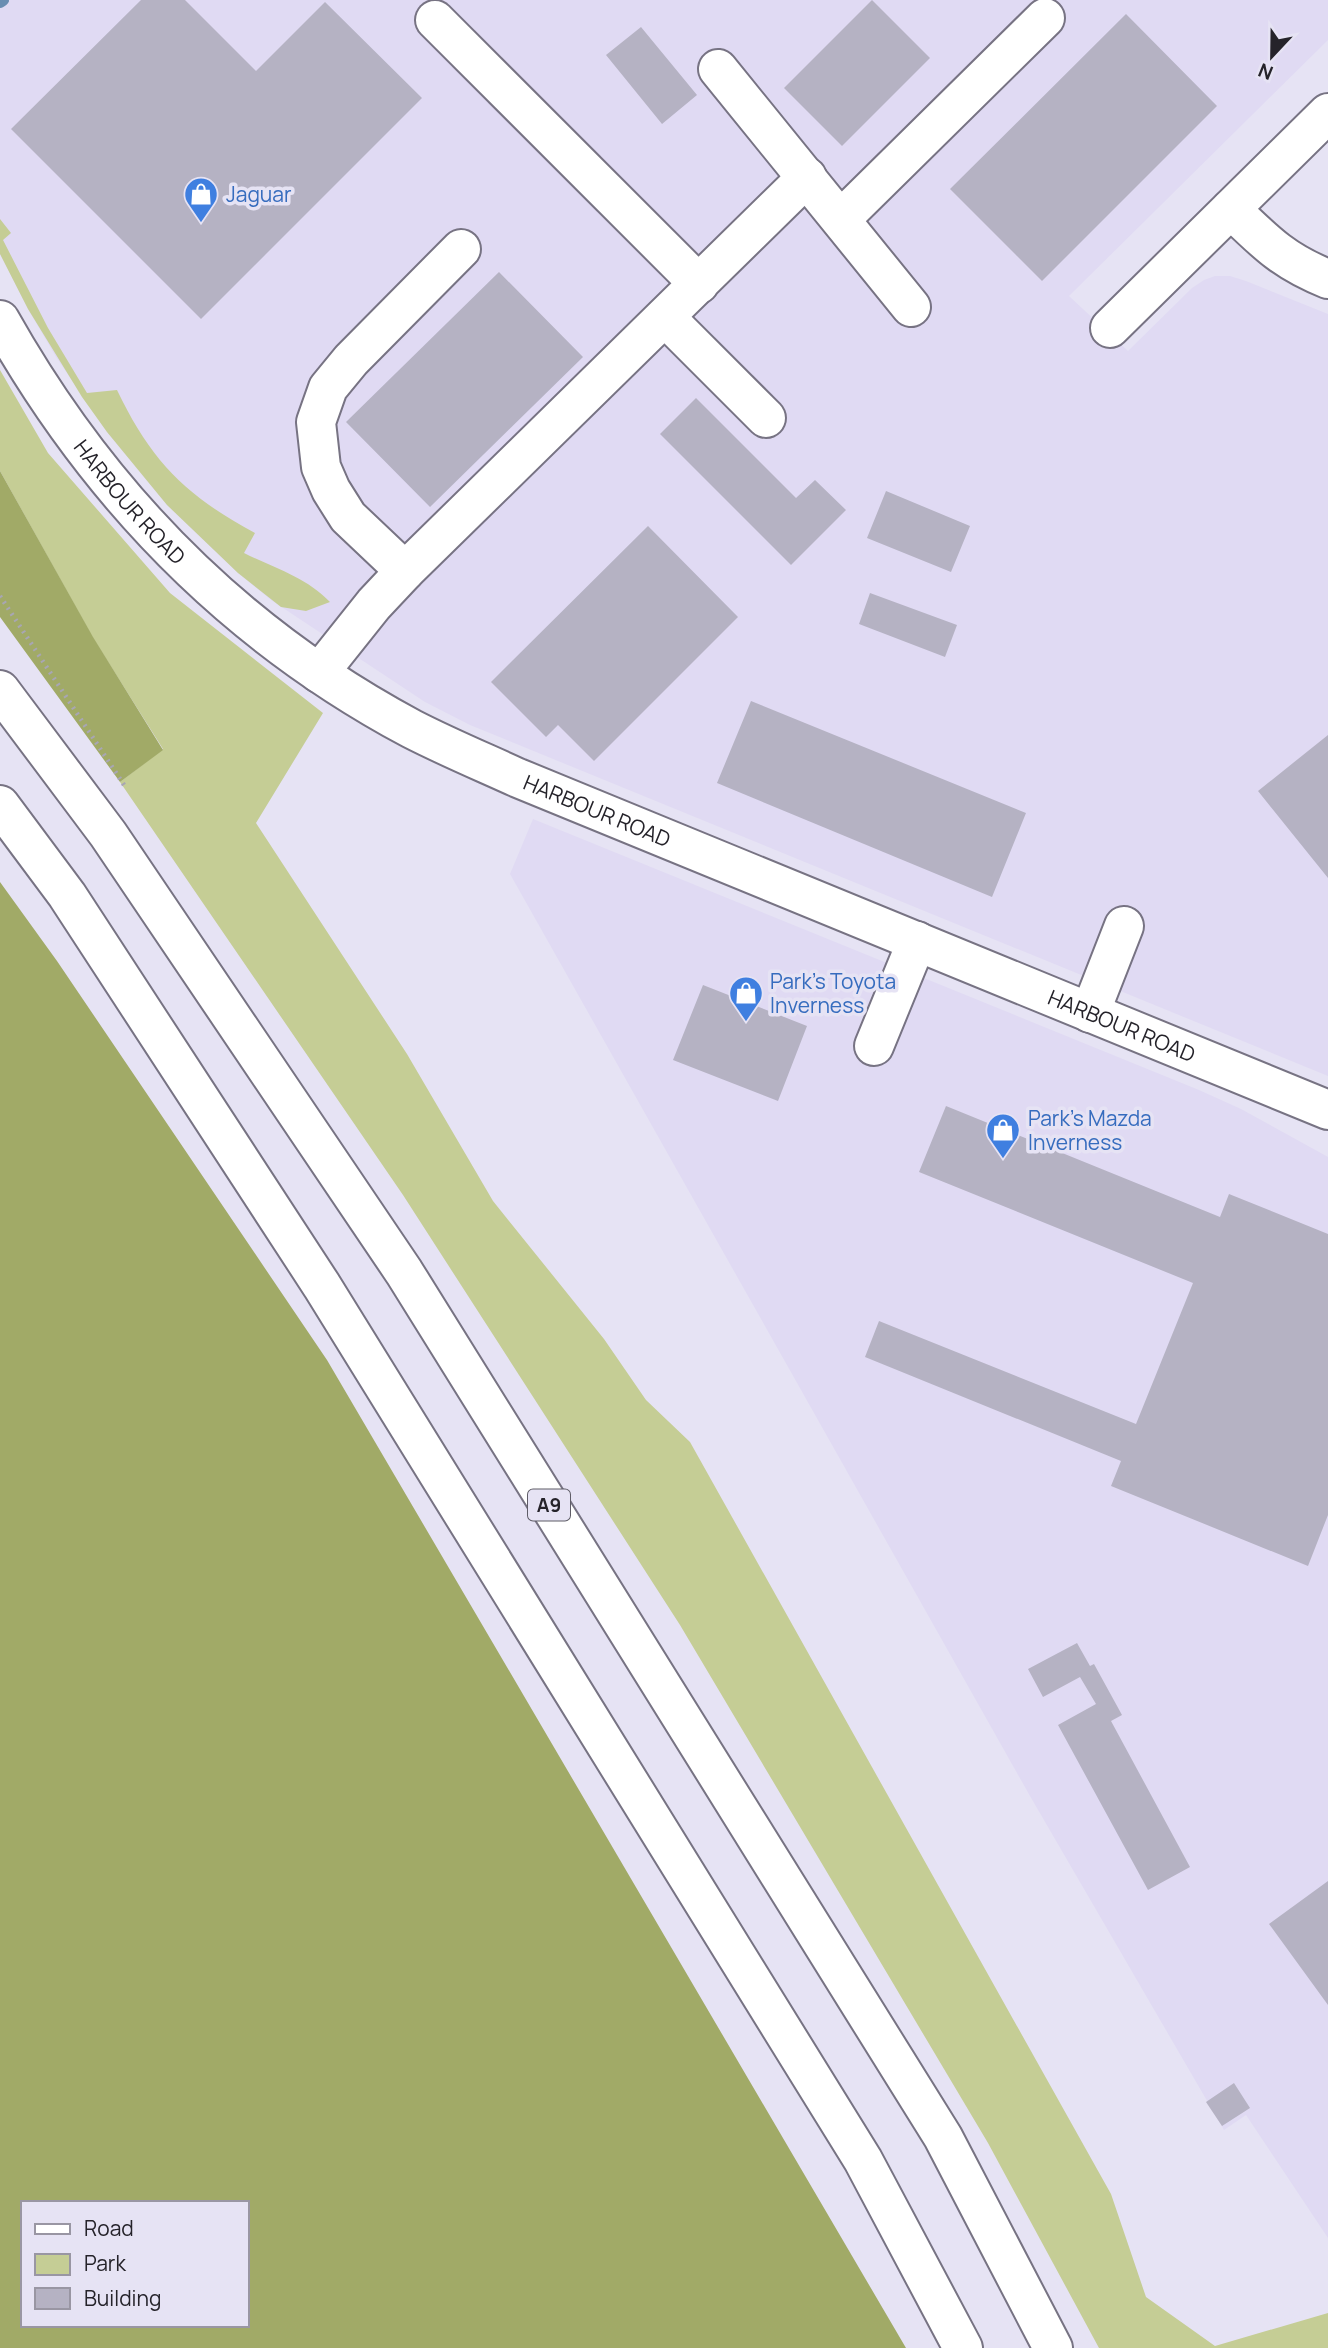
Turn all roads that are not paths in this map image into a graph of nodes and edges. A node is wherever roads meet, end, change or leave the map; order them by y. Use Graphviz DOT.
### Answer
graph roads {
  1 [pos="1045,18"];
  2 [pos="435,20"];
  3 [pos="718,69"];
  4 [pos="1328,113"];
  5 [pos="807,177"];
  6 [pos="1231,209"];
  7 [pos="841,219"];
  8 [pos="461,248"];
  9 [pos="1328,279"];
  10 [pos="699,284"];
  11 [pos="911,307"];
  12 [pos="665,317"];
  13 [pos="0,320"];
  14 [pos="1110,328"];
  15 [pos="766,418"];
  16 [pos="405,571"];
  17 [pos="318,673"];
  18 [pos="0,690"];
  19 [pos="0,805"];
  20 [pos="1124,926"];
  21 [pos="917,941"];
  22 [pos="1090,1013"];
  23 [pos="874,1046"];
  24 [pos="1328,1110"];
  25 [pos="963,2348"];
  26 [pos="1053,2348"];
  1 -- 7 [label="main road"];
  2 -- 10 [label="main road"];
  3 -- 5 [label="main road"];
  4 -- 6 [label="main road"];
  5 -- 7 [label="main road"];
  5 -- 10 [label="main road"];
  6 -- 9 [label="main road"];
  6 -- 14 [label="main road"];
  7 -- 11 [label="main road"];
  8 -- 16 [label="main road"];
  10 -- 12 [label="main road"];
  12 -- 15 [label="main road"];
  12 -- 16 [label="main road"];
  13 -- 17 [label="main road, HARBOUR ROAD"];
  16 -- 17 [label="main road"];
  17 -- 21 [label="main road, HARBOUR ROAD"];
  18 -- 26 [label="main road, A9"];
  19 -- 25 [label="main road"];
  20 -- 22 [label="main road"];
  21 -- 22 [label="main road, HARBOUR ROAD"];
  21 -- 23 [label="main road"];
  22 -- 24 [label="main road, HARBOUR ROAD"];
}
